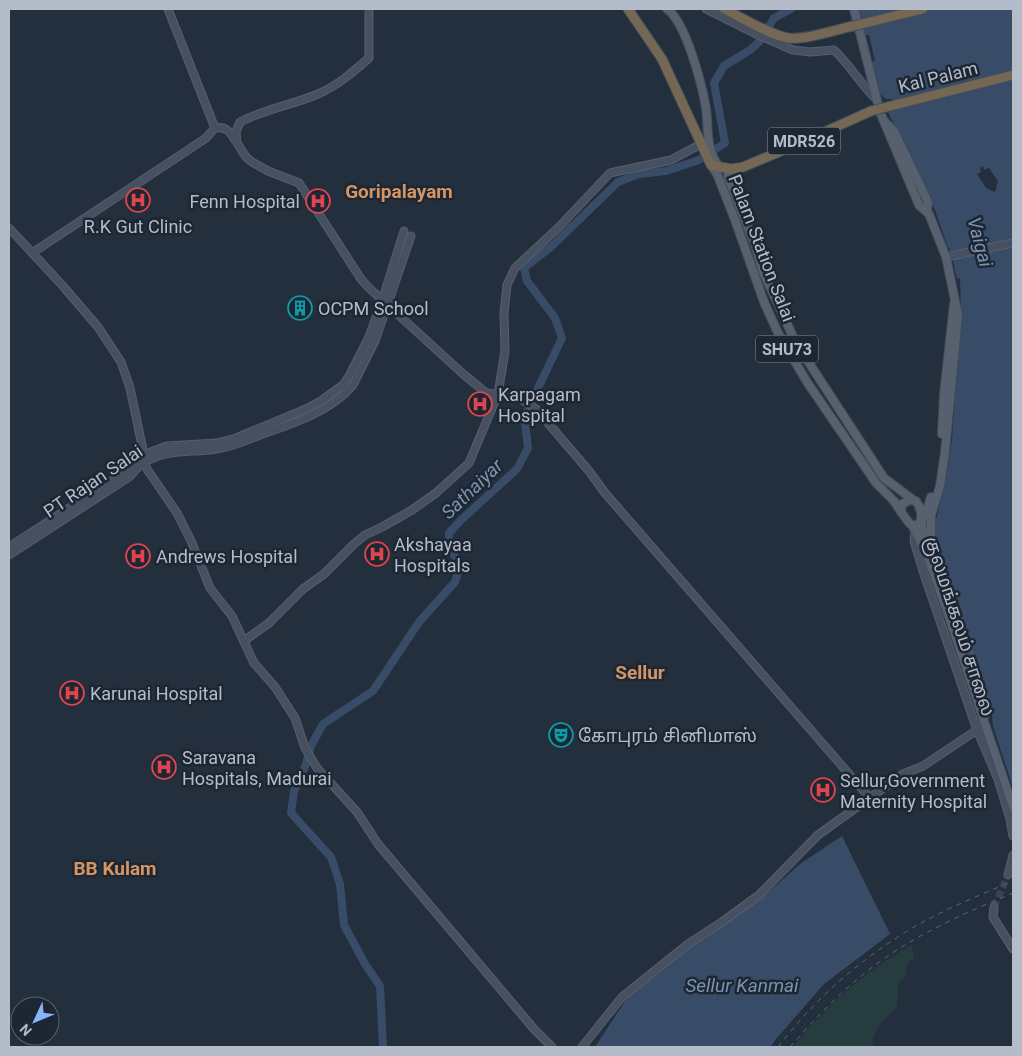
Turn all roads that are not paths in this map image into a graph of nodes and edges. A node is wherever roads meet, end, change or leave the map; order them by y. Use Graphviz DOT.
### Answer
graph roads {
  1 [pos="168,9"];
  2 [pos="369,9"];
  3 [pos="628,9"];
  4 [pos="667,9"];
  5 [pos="706,9"];
  6 [pos="724,9"];
  7 [pos="854,9"];
  8 [pos="923,9"];
  9 [pos="759,31"];
  10 [pos="771,36"];
  11 [pos="1013,75"];
  12 [pos="877,100"];
  13 [pos="215,128"];
  14 [pos="237,143"];
  15 [pos="705,147"];
  16 [pos="715,166"];
  17 [pos="736,169"];
  18 [pos="9,228"];
  19 [pos="404,231"];
  20 [pos="412,236"];
  21 [pos="1013,243"];
  22 [pos="32,253"];
  23 [pos="949,257"];
  24 [pos="954,299"];
  25 [pos="385,304"];
  26 [pos="498,394"];
  27 [pos="144,459"];
  28 [pos="932,494"];
  29 [pos="914,500"];
  30 [pos="81,504"];
  31 [pos="901,512"];
  32 [pos="931,513"];
  33 [pos="922,518"];
  34 [pos="914,529"];
  35 [pos="931,536"];
  36 [pos="9,547"];
  37 [pos="925,550"];
  38 [pos="9,555"];
  39 [pos="244,641"];
  40 [pos="977,730"];
  41 [pos="869,797"];
  42 [pos="1013,807"];
  43 [pos="1013,832"];
  44 [pos="1013,855"];
  45 [pos="1008,874"];
  46 [pos="994,907"];
  47 [pos="1013,949"];
  48 [pos="552,1047"];
  49 [pos="582,1047"];
  1 -- 13 [label="street"];
  2 -- 14 [label="street"];
  3 -- 15 [label="highway, Palam Station Salai / SHU73"];
  4 -- 15 [label="main road"];
  5 -- 9 [label="street"];
  6 -- 9 [label="highway"];
  7 -- 12 [label="main road"];
  8 -- 10 [label="highway, bridge"];
  9 -- 10 [label="highway"];
  10 -- 12 [label="street"];
  11 -- 17 [label="highway, Kal Palam / MDR526, bridge"];
  12 -- 23 [label="main road"];
  13 -- 14 [label="street"];
  13 -- 22 [label="street"];
  14 -- 25 [label="street"];
  15 -- 16 [label="highway, Palam Station Salai / SHU73"];
  15 -- 26 [label="street"];
  16 -- 17 [label="highway, MDR526"];
  16 -- 31 [label="main road, Palam Station Salai / SHU73"];
  17 -- 29 [label="main road, Palam Station Salai / SHU73"];
  18 -- 22 [label="street"];
  19 -- 25 [label="street, PT Rajan Salai"];
  20 -- 25 [label="street, PT Rajan Salai"];
  21 -- 23 [label="street"];
  22 -- 27 [label="street"];
  23 -- 24 [label="main road"];
  24 -- 28 [label="main road"];
  24 -- 32 [label="main road"];
  25 -- 26 [label="street"];
  25 -- 27 [label="street, PT Rajan Salai"];
  26 -- 39 [label="street"];
  26 -- 41 [label="street"];
  27 -- 30 [label="street, PT Rajan Salai"];
  27 -- 39 [label="street"];
  28 -- 29 [label="main road"];
  28 -- 33 [label="main road"];
  29 -- 31 [label="main road"];
  29 -- 33 [label="main road, SHU73"];
  30 -- 36 [label="street, PT Rajan Salai"];
  30 -- 38 [label="street, PT Rajan Salai"];
  31 -- 34 [label="main road, SHU73"];
  32 -- 33 [label="main road"];
  32 -- 35 [label="main road"];
  33 -- 34 [label="main road"];
  33 -- 35 [label="street, குலமங்கலம் சாலை"];
  33 -- 37 [label="main road, SHU73"];
  34 -- 37 [label="main road, SHU73"];
  34 -- 40 [label="street, குலமங்கலம் சாலை"];
  35 -- 40 [label="street, குலமங்கலம் சாலை"];
  37 -- 42 [label="main road, SHU73, bridge"];
  39 -- 48 [label="street"];
  40 -- 41 [label="street, குலமங்கலம் சாலை"];
  40 -- 43 [label="street"];
  41 -- 49 [label="street, குலமங்கலம் சாலை"];
  44 -- 45 [label="street"];
  46 -- 47 [label="street"];
}
